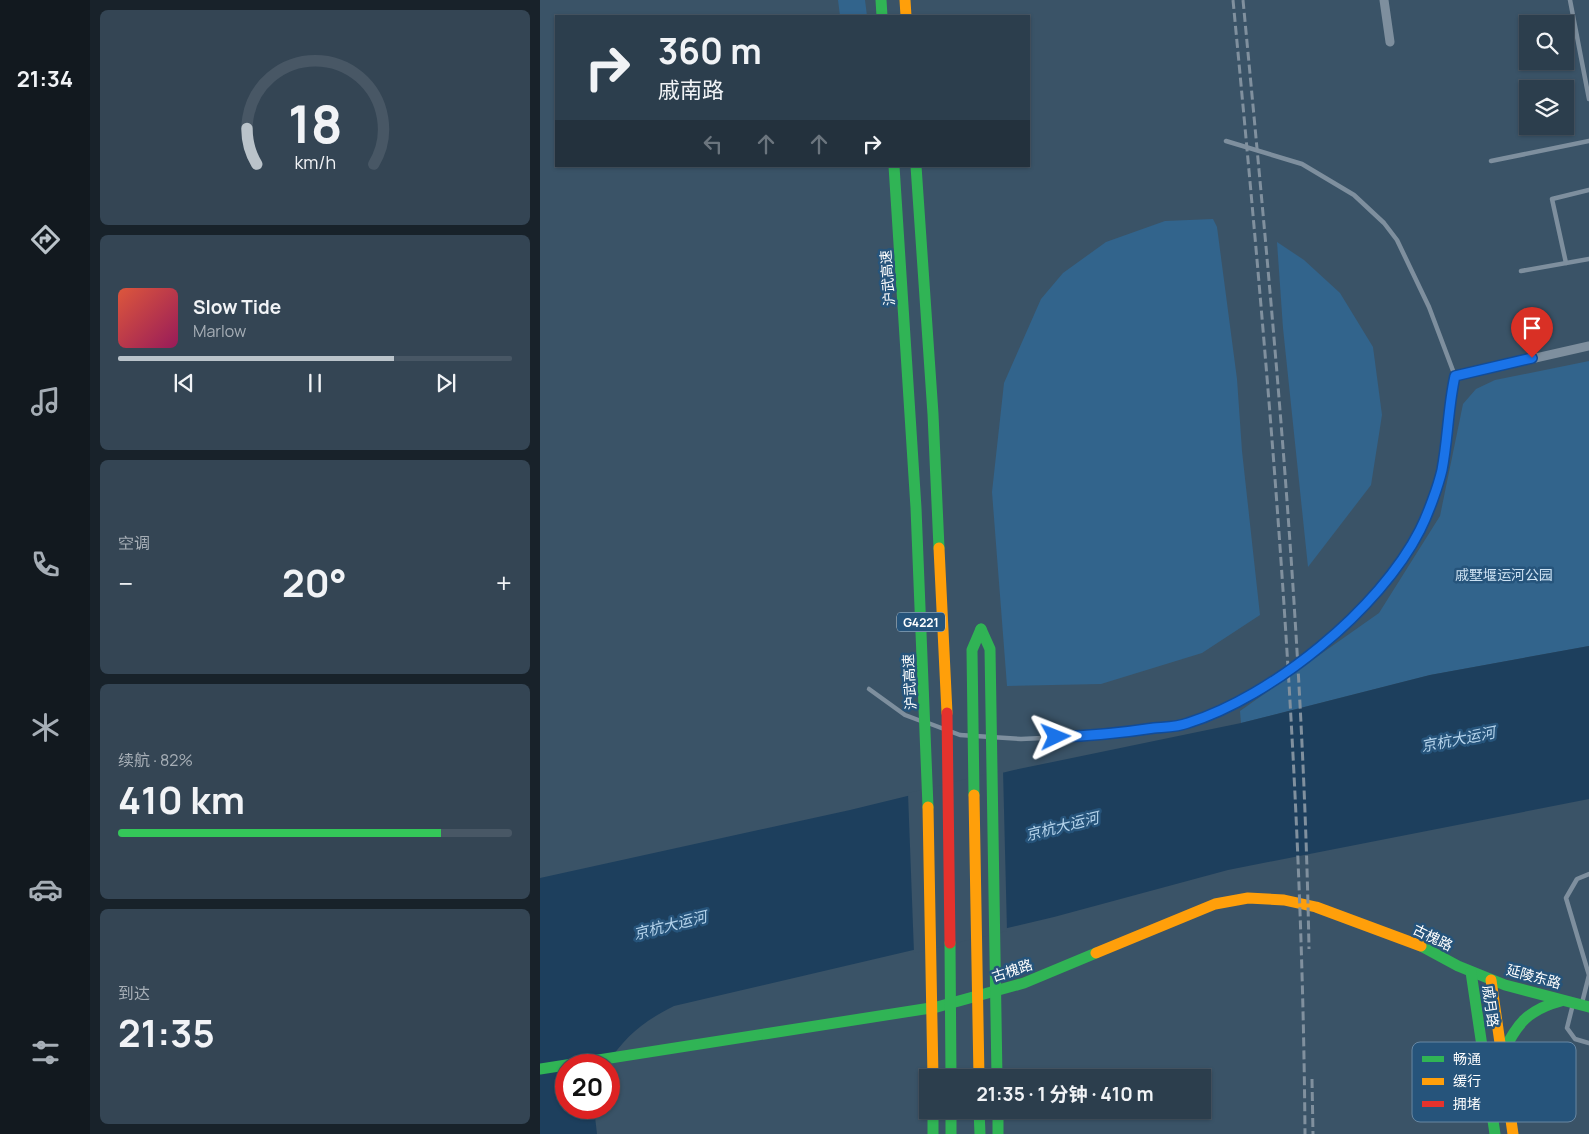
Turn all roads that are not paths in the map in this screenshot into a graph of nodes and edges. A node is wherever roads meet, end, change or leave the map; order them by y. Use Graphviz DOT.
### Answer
graph roads {
  1 [pos="881,0"];
  2 [pos="905,0"];
  3 [pos="1384,0"];
  4 [pos="1570,0"];
  5 [pos="882,15"];
  6 [pos="906,15"];
  7 [pos="1390,42"];
  8 [pos="1589,100"];
  9 [pos="1226,141"];
  10 [pos="1589,141"];
  11 [pos="1491,161"];
  12 [pos="894,167"];
  13 [pos="916,167"];
  14 [pos="1589,190"];
  15 [pos="1589,259"];
  16 [pos="1566,263"];
  17 [pos="1522,271"];
  18 [pos="1589,346"];
  19 [pos="1455,376"];
  20 [pos="869,689"];
  21 [pos="1589,874"];
  22 [pos="1589,950"];
  23 [pos="1583,954"];
  24 [pos="1472,972"];
  25 [pos="1491,980"];
  26 [pos="1577,1004"];
  27 [pos="1482,1042"];
  28 [pos="1500,1042"];
  29 [pos="1508,1042"];
  30 [pos="1589,1043"];
  31 [pos="540,1069"];
  32 [pos="933,1069"];
  33 [pos="951,1069"];
  34 [pos="979,1069"];
  35 [pos="997,1069"];
  36 [pos="933,1119"];
  37 [pos="951,1119"];
  38 [pos="979,1119"];
  39 [pos="998,1119"];
  40 [pos="933,1134"];
  41 [pos="951,1134"];
  42 [pos="980,1134"];
  43 [pos="998,1134"];
  1 -- 5 [label="main road"];
  2 -- 6 [label="main road"];
  3 -- 7 [label="street"];
  4 -- 8 [label="lane"];
  9 -- 19 [label="lane"];
  10 -- 11 [label="lane"];
  12 -- 32 [label="main road, 沪武高速 / G4221, bridge"];
  13 -- 33 [label="main road, G4221, bridge"];
  14 -- 16 [label="lane"];
  15 -- 16 [label="lane"];
  16 -- 17 [label="lane"];
  18 -- 19 [label="street"];
  19 -- 20 [label="lane"];
  21 -- 23 [label="lane"];
  22 -- 23 [label="lane"];
  23 -- 26 [label="lane"];
  24 -- 25 [label="main road, 延陵东路"];
  24 -- 27 [label="main road, 戚月路"];
  24 -- 31 [label="main road, 古槐路"];
  25 -- 26 [label="main road, 延陵东路"];
  25 -- 28 [label="main road, 戚月路"];
  26 -- 29 [label="main road"];
  26 -- 30 [label="lane"];
  34 -- 35 [label="main road, bridge"];
  36 -- 40 [label="main road"];
  37 -- 41 [label="main road"];
  38 -- 42 [label="main road"];
  39 -- 43 [label="main road"];
}
